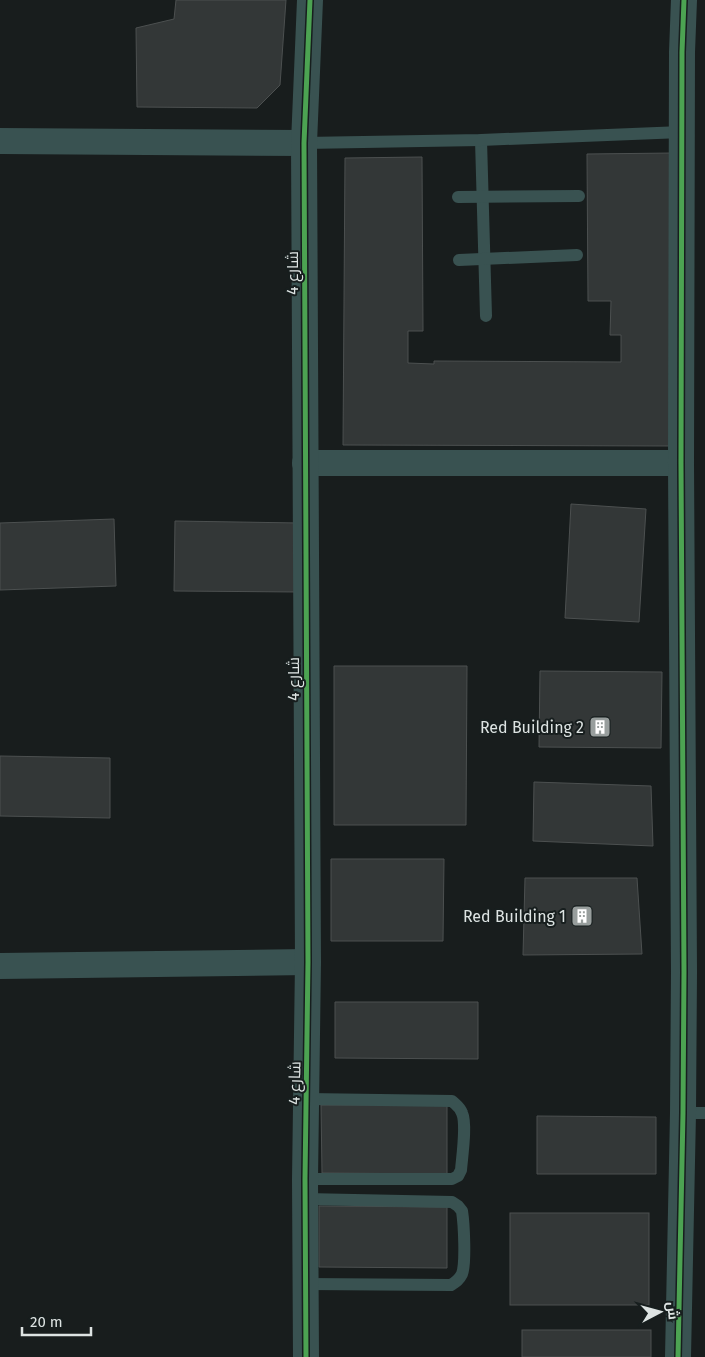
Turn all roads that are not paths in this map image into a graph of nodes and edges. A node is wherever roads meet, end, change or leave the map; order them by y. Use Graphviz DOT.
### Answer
graph roads {
  1 [pos="310,0"];
  2 [pos="684,0"];
  3 [pos="694,132"];
  4 [pos="481,140"];
  5 [pos="0,141"];
  6 [pos="304,143"];
  7 [pos="579,196"];
  8 [pos="458,197"];
  9 [pos="482,197"];
  10 [pos="577,255"];
  11 [pos="484,259"];
  12 [pos="459,260"];
  13 [pos="486,316"];
  14 [pos="305,463"];
  15 [pos="681,463"];
  16 [pos="308,962"];
  17 [pos="0,966"];
  18 [pos="694,972"];
  19 [pos="306,1099"];
  20 [pos="694,1113"];
  21 [pos="305,1189"];
  22 [pos="306,1284"];
  23 [pos="306,1357"];
  24 [pos="678,1357"];
  1 -- 6 [label="street, شارع 4"];
  2 -- 3 [label="street"];
  3 -- 4 [label="lane"];
  3 -- 15 [label="street"];
  4 -- 6 [label="lane"];
  4 -- 9 [label="lane"];
  5 -- 6 [label="street"];
  6 -- 14 [label="street, شارع 4"];
  7 -- 9 [label="lane"];
  8 -- 9 [label="lane"];
  9 -- 11 [label="lane"];
  10 -- 11 [label="lane"];
  11 -- 12 [label="lane"];
  11 -- 13 [label="lane"];
  14 -- 15 [label="street"];
  14 -- 16 [label="street, شارع 4"];
  15 -- 18 [label="street"];
  16 -- 17 [label="street"];
  16 -- 19 [label="street, شارع 4"];
  18 -- 20 [label="street"];
  19 -- 21 [label="street, شارع 4"];
  19 -- 21 [label="lane"];
  20 -- 24 [label="street"];
  21 -- 22 [label="street, شارع 4"];
  21 -- 22 [label="lane"];
  22 -- 23 [label="street, شارع 4"];
}
